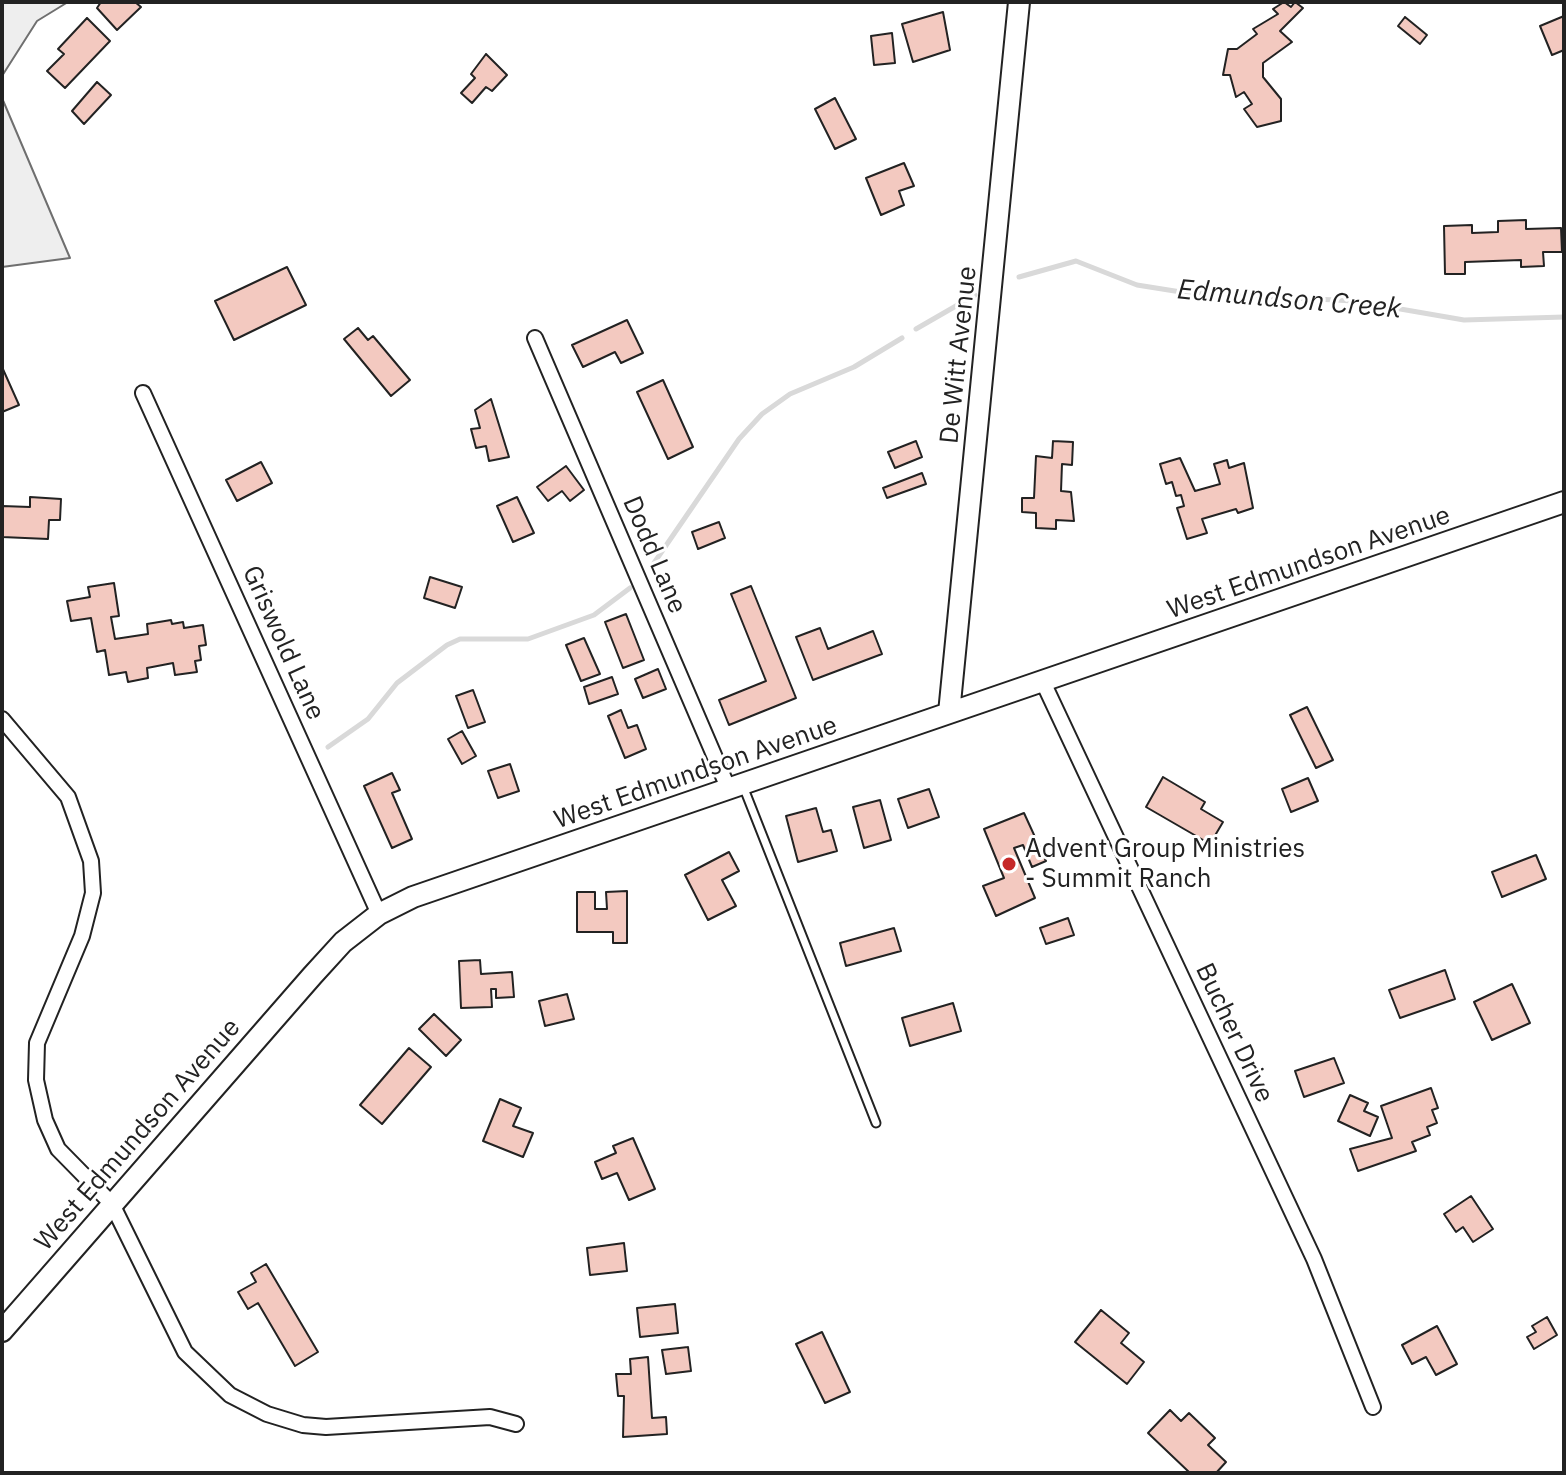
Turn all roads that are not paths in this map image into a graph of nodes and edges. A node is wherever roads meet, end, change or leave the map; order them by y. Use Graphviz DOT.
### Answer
graph roads {
  1 [pos="1019,2"];
  2 [pos="535,338"];
  3 [pos="143,393"];
  4 [pos="1564,502"];
  5 [pos="1043,682"];
  6 [pos="949,713"];
  7 [pos="2,719"];
  8 [pos="736,788"];
  9 [pos="379,914"];
  10 [pos="876,1123"];
  11 [pos="112,1204"];
  12 [pos="2,1331"];
  13 [pos="1373,1407"];
  14 [pos="516,1424"];
  1 -- 6 [label="street, De Witt Avenue"];
  2 -- 8 [label="street, Dodd Lane"];
  3 -- 9 [label="street, Griswold Lane"];
  4 -- 5 [label="street, West Edmundson Avenue"];
  5 -- 6 [label="street, West Edmundson Avenue"];
  5 -- 13 [label="street, Bucher Drive"];
  6 -- 8 [label="street, West Edmundson Avenue"];
  7 -- 11 [label="street"];
  8 -- 9 [label="street, West Edmundson Avenue"];
  8 -- 10 [label="lane"];
  9 -- 11 [label="street, West Edmundson Avenue"];
  11 -- 12 [label="street, West Edmundson Avenue"];
  11 -- 14 [label="street"];
}
